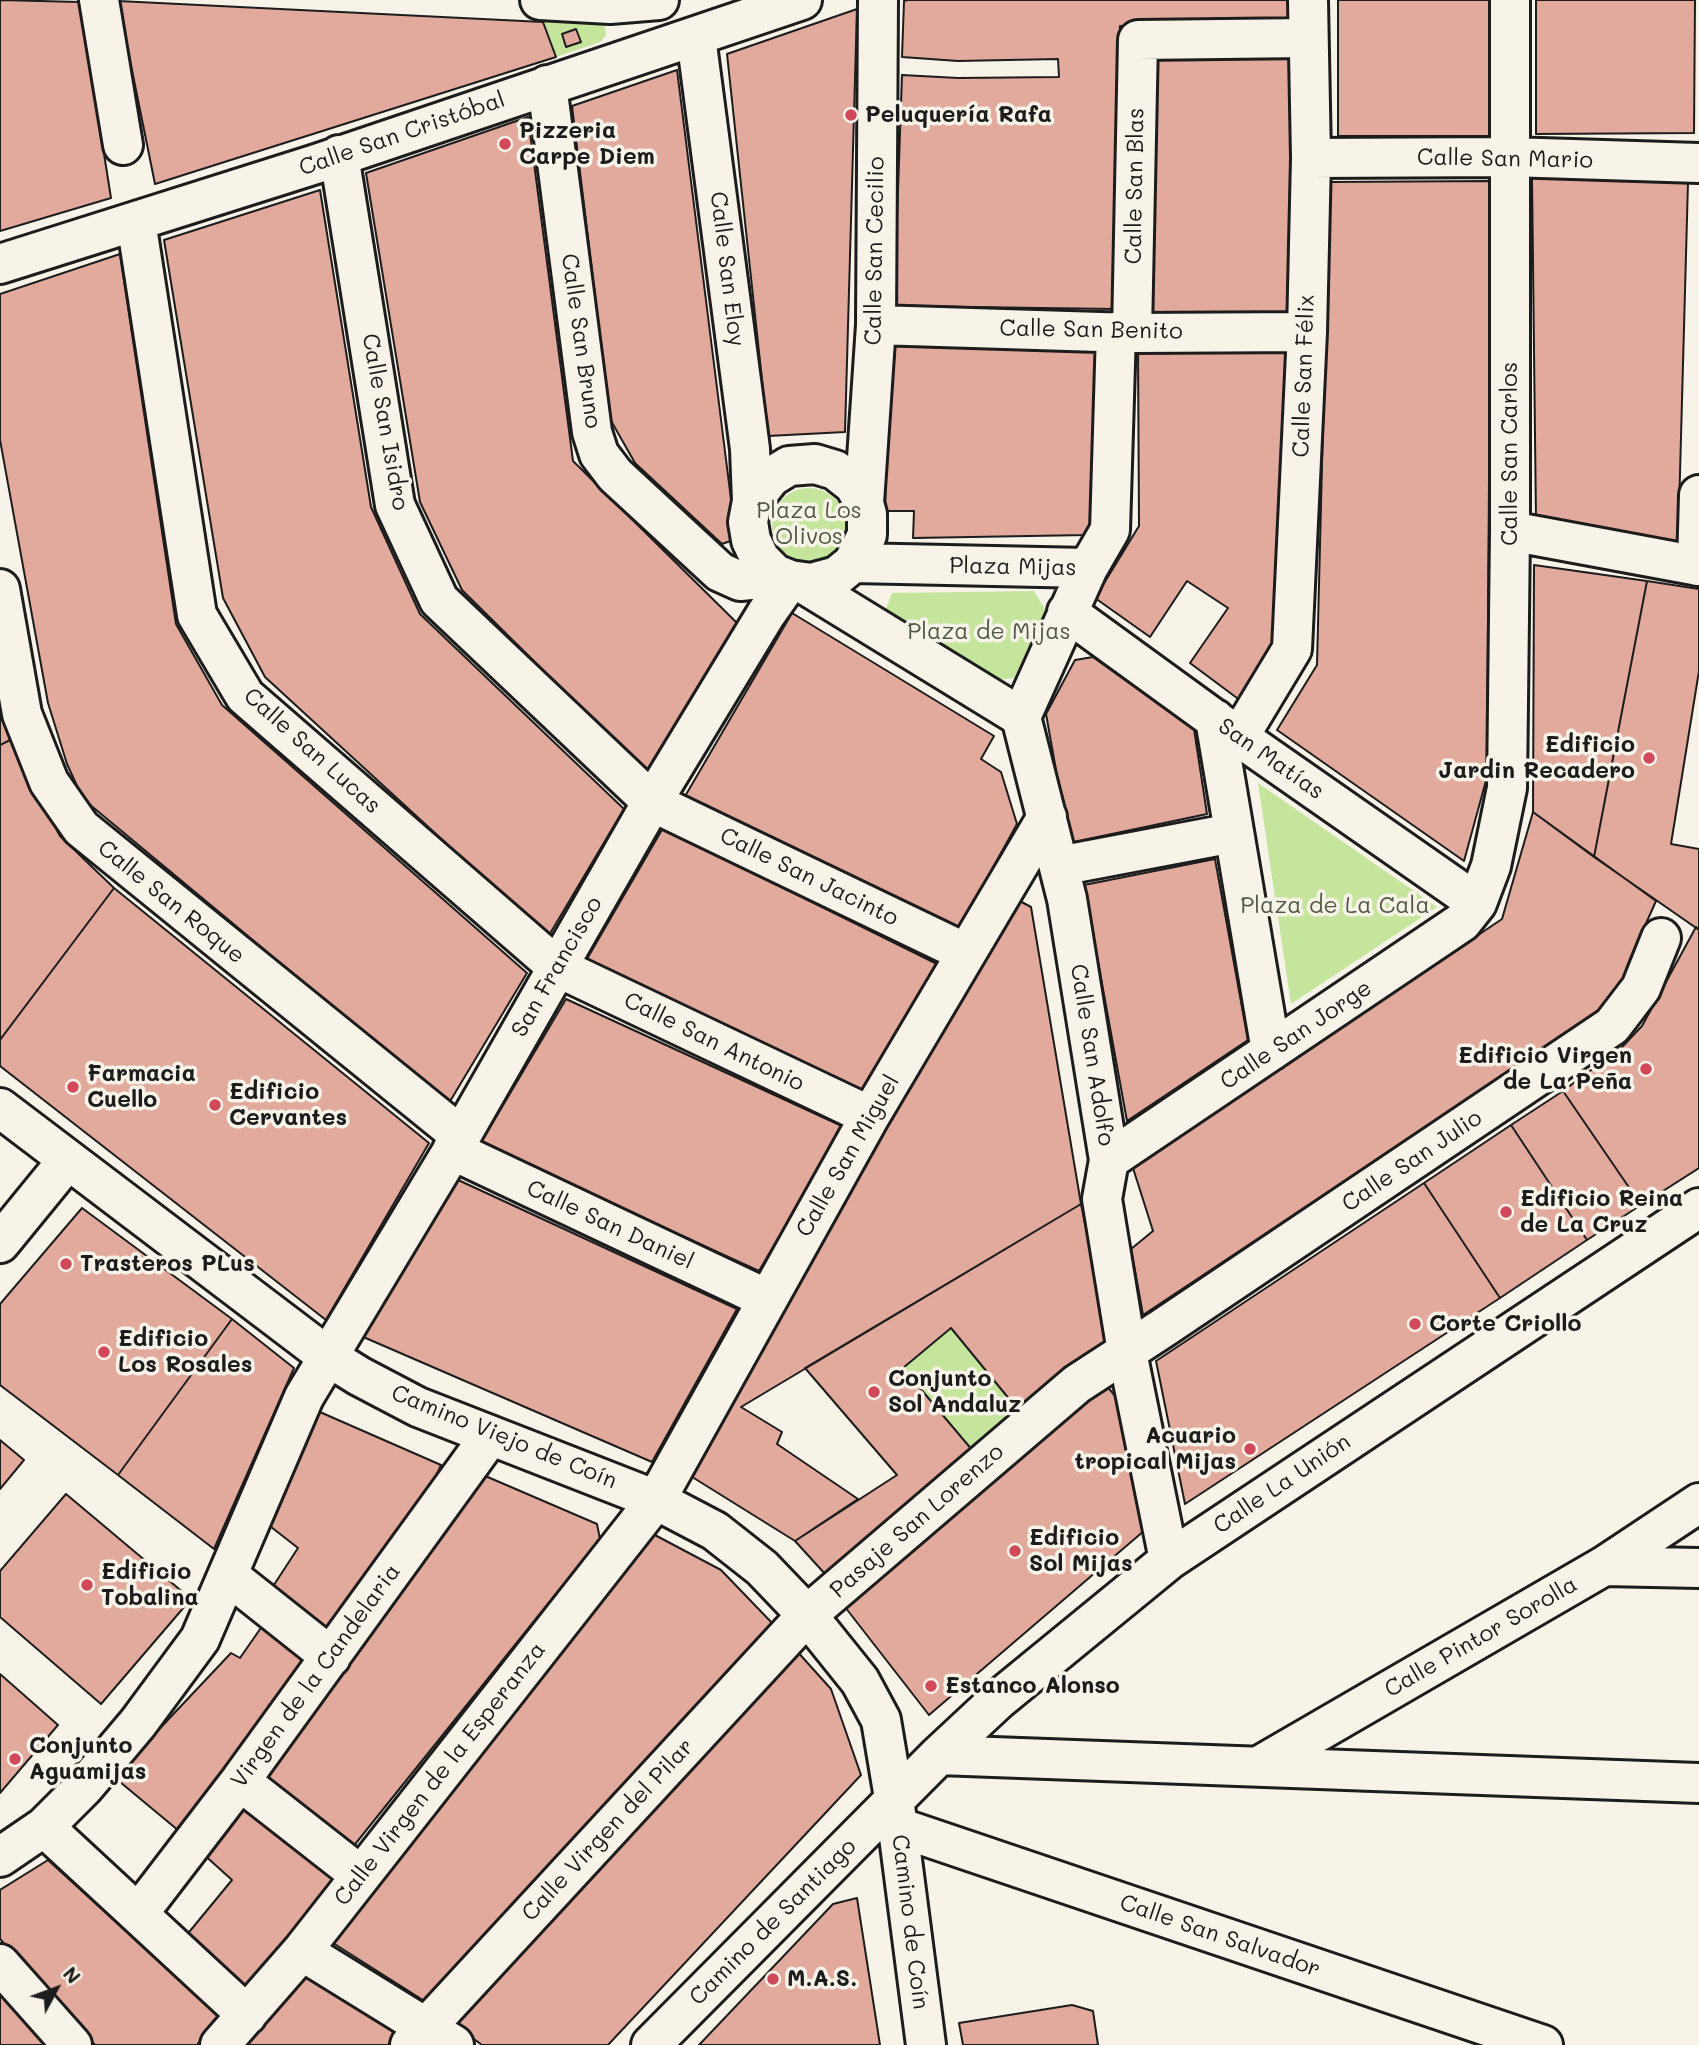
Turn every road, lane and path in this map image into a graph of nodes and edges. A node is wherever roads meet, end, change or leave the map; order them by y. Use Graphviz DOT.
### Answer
graph roads {
  1 [pos="99,0"];
  2 [pos="540,0"];
  3 [pos="659,0"];
  4 [pos="802,0"];
  5 [pos="878,0"];
  6 [pos="1308,0"];
  7 [pos="1510,0"];
  8 [pos="610,2"];
  9 [pos="696,37"];
  10 [pos="1308,38"];
  11 [pos="547,85"];
  12 [pos="123,145"];
  13 [pos="339,155"];
  14 [pos="1509,157"];
  15 [pos="1311,158"];
  16 [pos="1699,163"];
  17 [pos="136,220"];
  18 [pos="0,264"];
  19 [pos="876,325"];
  20 [pos="1307,332"];
  21 [pos="1124,333"];
  22 [pos="1699,495"];
  23 [pos="752,502"];
  24 [pos="864,503"];
  25 [pos="1510,531"];
  26 [pos="853,563"];
  27 [pos="1698,566"];
  28 [pos="1088,568"];
  29 [pos="789,579"];
  30 [pos="0,589"];
  31 [pos="1068,612"];
  32 [pos="1021,717"];
  33 [pos="1227,728"];
  34 [pos="652,802"];
  35 [pos="1047,817"];
  36 [pos="1233,833"];
  37 [pos="1059,866"];
  38 [pos="1477,903"];
  39 [pos="1661,938"];
  40 [pos="966,953"];
  41 [pos="557,968"];
  42 [pos="1271,1051"];
  43 [pos="0,1108"];
  44 [pos="870,1116"];
  45 [pos="457,1143"];
  46 [pos="1109,1160"];
  47 [pos="67,1161"];
  48 [pos="1699,1208"];
  49 [pos="0,1243"];
  50 [pos="767,1299"];
  51 [pos="1127,1352"];
  52 [pos="327,1356"];
  53 [pos="490,1436"];
  54 [pos="656,1500"];
  55 [pos="1699,1503"];
  56 [pos="1169,1560"];
  57 [pos="1604,1566"];
  58 [pos="1699,1567"];
  59 [pos="229,1576"];
  60 [pos="807,1615"];
  61 [pos="331,1657"];
  62 [pos="939,1755"];
  63 [pos="1259,1766"];
  64 [pos="240,1781"];
  65 [pos="1699,1783"];
  66 [pos="896,1813"];
  67 [pos="44,1827"];
  68 [pos="0,1857"];
  69 [pos="360,1875"];
  70 [pos="138,1914"];
  71 [pos="302,1951"];
  72 [pos="0,1964"];
  73 [pos="247,2015"];
  74 [pos="430,2039"];
  75 [pos="72,2045"];
  76 [pos="220,2045"];
  77 [pos="651,2045"];
  78 [pos="926,2045"];
  79 [pos="1543,2045"];
  1 -- 12 [label="street"];
  2 -- 8 [label="street"];
  3 -- 8 [label="street"];
  4 -- 9 [label="street, Calle San Cristóbal"];
  5 -- 19 [label="street, Calle San Cecilio"];
  6 -- 10 [label="street, Calle San Félix"];
  7 -- 14 [label="street, Calle San Carlos"];
  9 -- 11 [label="street, Calle San Cristóbal"];
  9 -- 23 [label="street, Calle San Eloy"];
  10 -- 15 [label="street, Calle San Félix"];
  10 -- 21 [label="street, Calle San Blas"];
  11 -- 13 [label="street, Calle San Cristóbal"];
  11 -- 29 [label="street, Calle San Bruno"];
  13 -- 17 [label="street, Calle San Cristóbal"];
  13 -- 34 [label="street, Calle San Isidro"];
  14 -- 15 [label="street, Calle San Mario"];
  14 -- 16 [label="street, Calle San Mario"];
  14 -- 25 [label="street, Calle San Carlos"];
  15 -- 20 [label="street, Calle San Félix"];
  17 -- 18 [label="street, Calle San Cristóbal"];
  17 -- 41 [label="street, Calle San Lucas"];
  19 -- 21 [label="street, Calle San Benito"];
  19 -- 24 [label="street, Calle San Cecilio"];
  20 -- 21 [label="street, Calle San Benito"];
  20 -- 33 [label="street, Calle San Félix"];
  21 -- 28 [label="street, Calle San Blas"];
  22 -- 27 [label="street"];
  23 -- 24 [label="street"];
  23 -- 29 [label="street"];
  24 -- 26 [label="street"];
  25 -- 27 [label="street"];
  25 -- 38 [label="street, Calle San Carlos"];
  26 -- 28 [label="street, Plaza Mijas"];
  26 -- 29 [label="street"];
  28 -- 31 [label="street, Plaza Mijas"];
  29 -- 32 [label="street"];
  29 -- 34 [label="street, San Francisco"];
  30 -- 45 [label="street, Calle San Roque"];
  31 -- 32 [label="street, Plaza Mijas"];
  31 -- 33 [label="street, San Matías"];
  32 -- 35 [label="street, Calle San Adolfo"];
  33 -- 36 [label="street"];
  33 -- 38 [label="street, San Matías"];
  34 -- 40 [label="street, Calle San Jacinto"];
  34 -- 41 [label="street, San Francisco"];
  35 -- 37 [label="street, Calle San Adolfo"];
  35 -- 40 [label="street, Calle San Miguel"];
  36 -- 37 [label="street"];
  36 -- 42 [label="street"];
  37 -- 46 [label="street, Calle San Adolfo"];
  38 -- 42 [label="street, Calle San Jorge"];
  39 -- 51 [label="street, Calle San Julio"];
  40 -- 44 [label="street, Calle San Miguel"];
  41 -- 44 [label="street, Calle San Antonio"];
  41 -- 45 [label="street, San Francisco"];
  42 -- 46 [label="street, Calle San Jorge"];
  43 -- 47 [label="street, Camino Viejo de Coín"];
  44 -- 50 [label="street, Calle San Miguel"];
  45 -- 50 [label="street, Calle San Daniel"];
  45 -- 52 [label="street, San Francisco"];
  46 -- 51 [label="street, Calle San Adolfo"];
  47 -- 49 [label="street"];
  47 -- 52 [label="street, Camino Viejo de Coín"];
  48 -- 56 [label="street, Calle La Unión"];
  50 -- 54 [label="street, Calle San Miguel"];
  51 -- 56 [label="street, Calle San Adolfo"];
  51 -- 60 [label="street, Pasaje San Lorenzo"];
  52 -- 53 [label="street, Camino Viejo de Coín"];
  52 -- 59 [label="street, San Francisco"];
  53 -- 54 [label="street, Camino Viejo de Coín"];
  53 -- 61 [label="street, Virgen de la Candelaria"];
  54 -- 60 [label="street, Camino Viejo de Coín"];
  54 -- 69 [label="street, Calle Virgen de la Esperanza"];
  55 -- 57 [label="street, Calle Pintor Sorolla"];
  56 -- 62 [label="street, Calle La Unión"];
  57 -- 58 [label="street"];
  57 -- 63 [label="street, Calle Pintor Sorolla"];
  59 -- 61 [label="street"];
  59 -- 67 [label="street, San Francisco"];
  60 -- 66 [label="street, Camino Viejo de Coín"];
  60 -- 74 [label="street, Calle Virgen del Pilar"];
  61 -- 64 [label="street, Virgen de la Candelaria"];
  62 -- 63 [label="street"];
  62 -- 66 [label="street, Calle La Unión"];
  63 -- 65 [label="street"];
  64 -- 69 [label="street"];
  64 -- 70 [label="street, Virgen de la Candelaria"];
  66 -- 77 [label="street, Camino de Santiago"];
  66 -- 78 [label="street, Camino de Coín"];
  66 -- 79 [label="street, Calle San Salvador"];
  67 -- 68 [label="street, San Francisco"];
  67 -- 70 [label="street"];
  69 -- 71 [label="street, Calle Virgen de la Esperanza"];
  70 -- 73 [label="street"];
  71 -- 73 [label="street, Calle Virgen de la Esperanza"];
  71 -- 74 [label="street"];
  72 -- 75 [label="street"];
  73 -- 76 [label="street, Calle Virgen de la Esperanza"];
}
